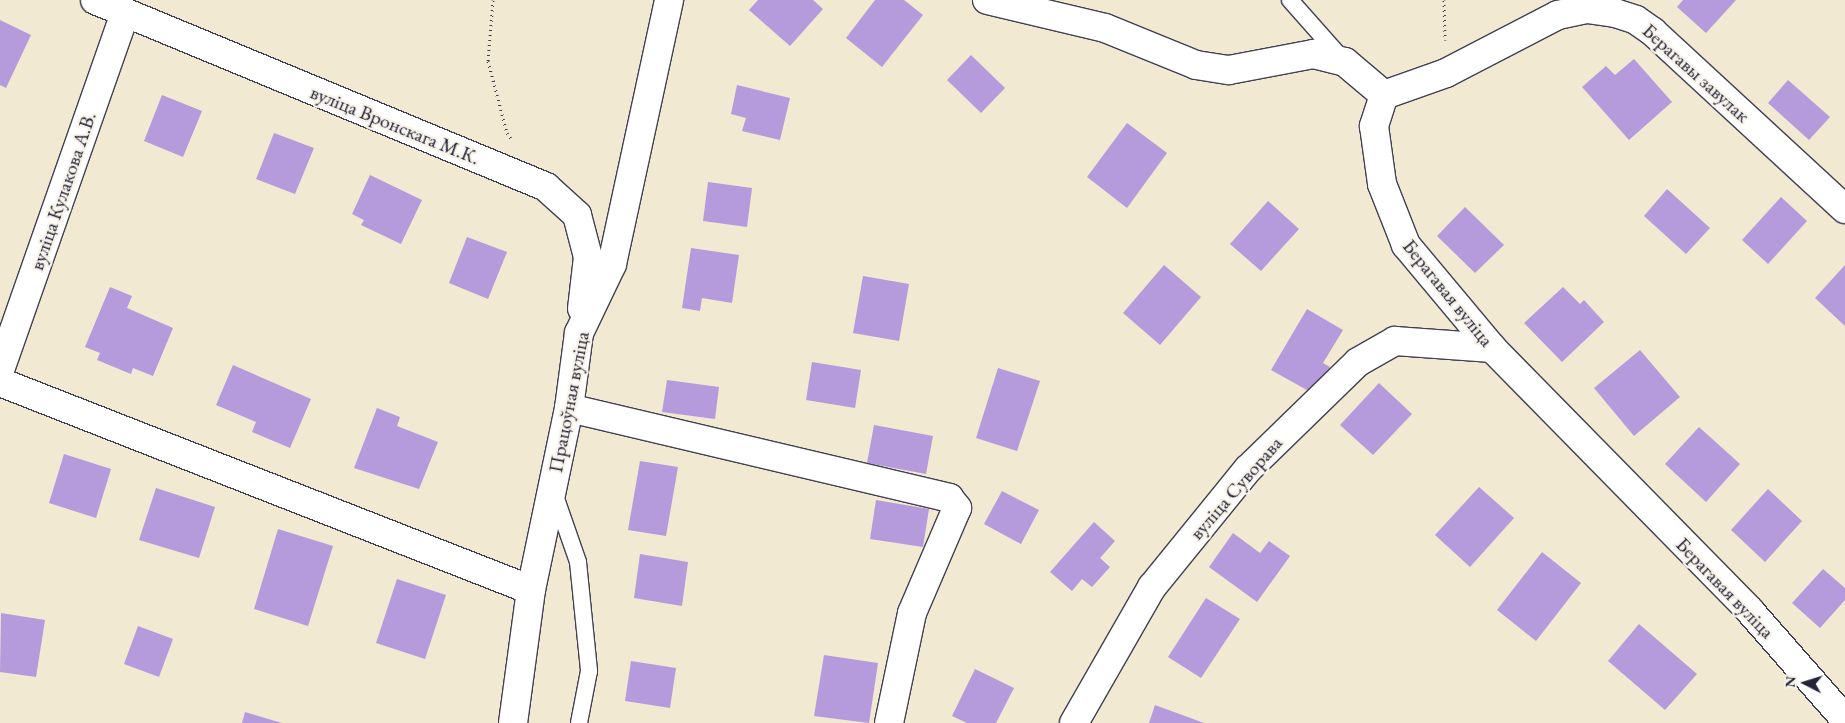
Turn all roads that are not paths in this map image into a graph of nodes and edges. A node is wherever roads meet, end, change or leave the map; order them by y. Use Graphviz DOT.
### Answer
graph roads {
  1 [pos="95,0"];
  2 [pos="669,0"];
  3 [pos="987,0"];
  4 [pos="1290,0"];
  5 [pos="125,13"];
  6 [pos="1345,62"];
  7 [pos="1384,95"];
  8 [pos="1845,209"];
  9 [pos="579,333"];
  10 [pos="1492,348"];
  11 [pos="0,370"];
  12 [pos="0,382"];
  13 [pos="569,408"];
  14 [pos="553,490"];
  15 [pos="532,590"];
  16 [pos="1845,719"];
  17 [pos="513,723"];
  18 [pos="579,723"];
  19 [pos="889,723"];
  20 [pos="1074,723"];
  1 -- 5 [label="street, вуліца Вронскага М.К."];
  2 -- 9 [label="street, Працоўная вуліца"];
  3 -- 6 [label="street"];
  4 -- 6 [label="lane"];
  5 -- 9 [label="street, вуліца Вронскага М.К."];
  5 -- 11 [label="street, вуліца Кулакова А.В."];
  6 -- 7 [label="street"];
  7 -- 8 [label="street, Берагавы завулак"];
  7 -- 10 [label="street, Берагавая вуліца"];
  9 -- 13 [label="street, Працоўная вуліца"];
  10 -- 16 [label="street, Берагавая вуліца"];
  10 -- 20 [label="street, вуліца Суворава"];
  12 -- 15 [label="street"];
  13 -- 14 [label="street, Працоўная вуліца"];
  13 -- 19 [label="street"];
  14 -- 15 [label="street, Працоўная вуліца"];
  14 -- 18 [label="lane"];
  15 -- 17 [label="street, Працоўная вуліца"];
}
